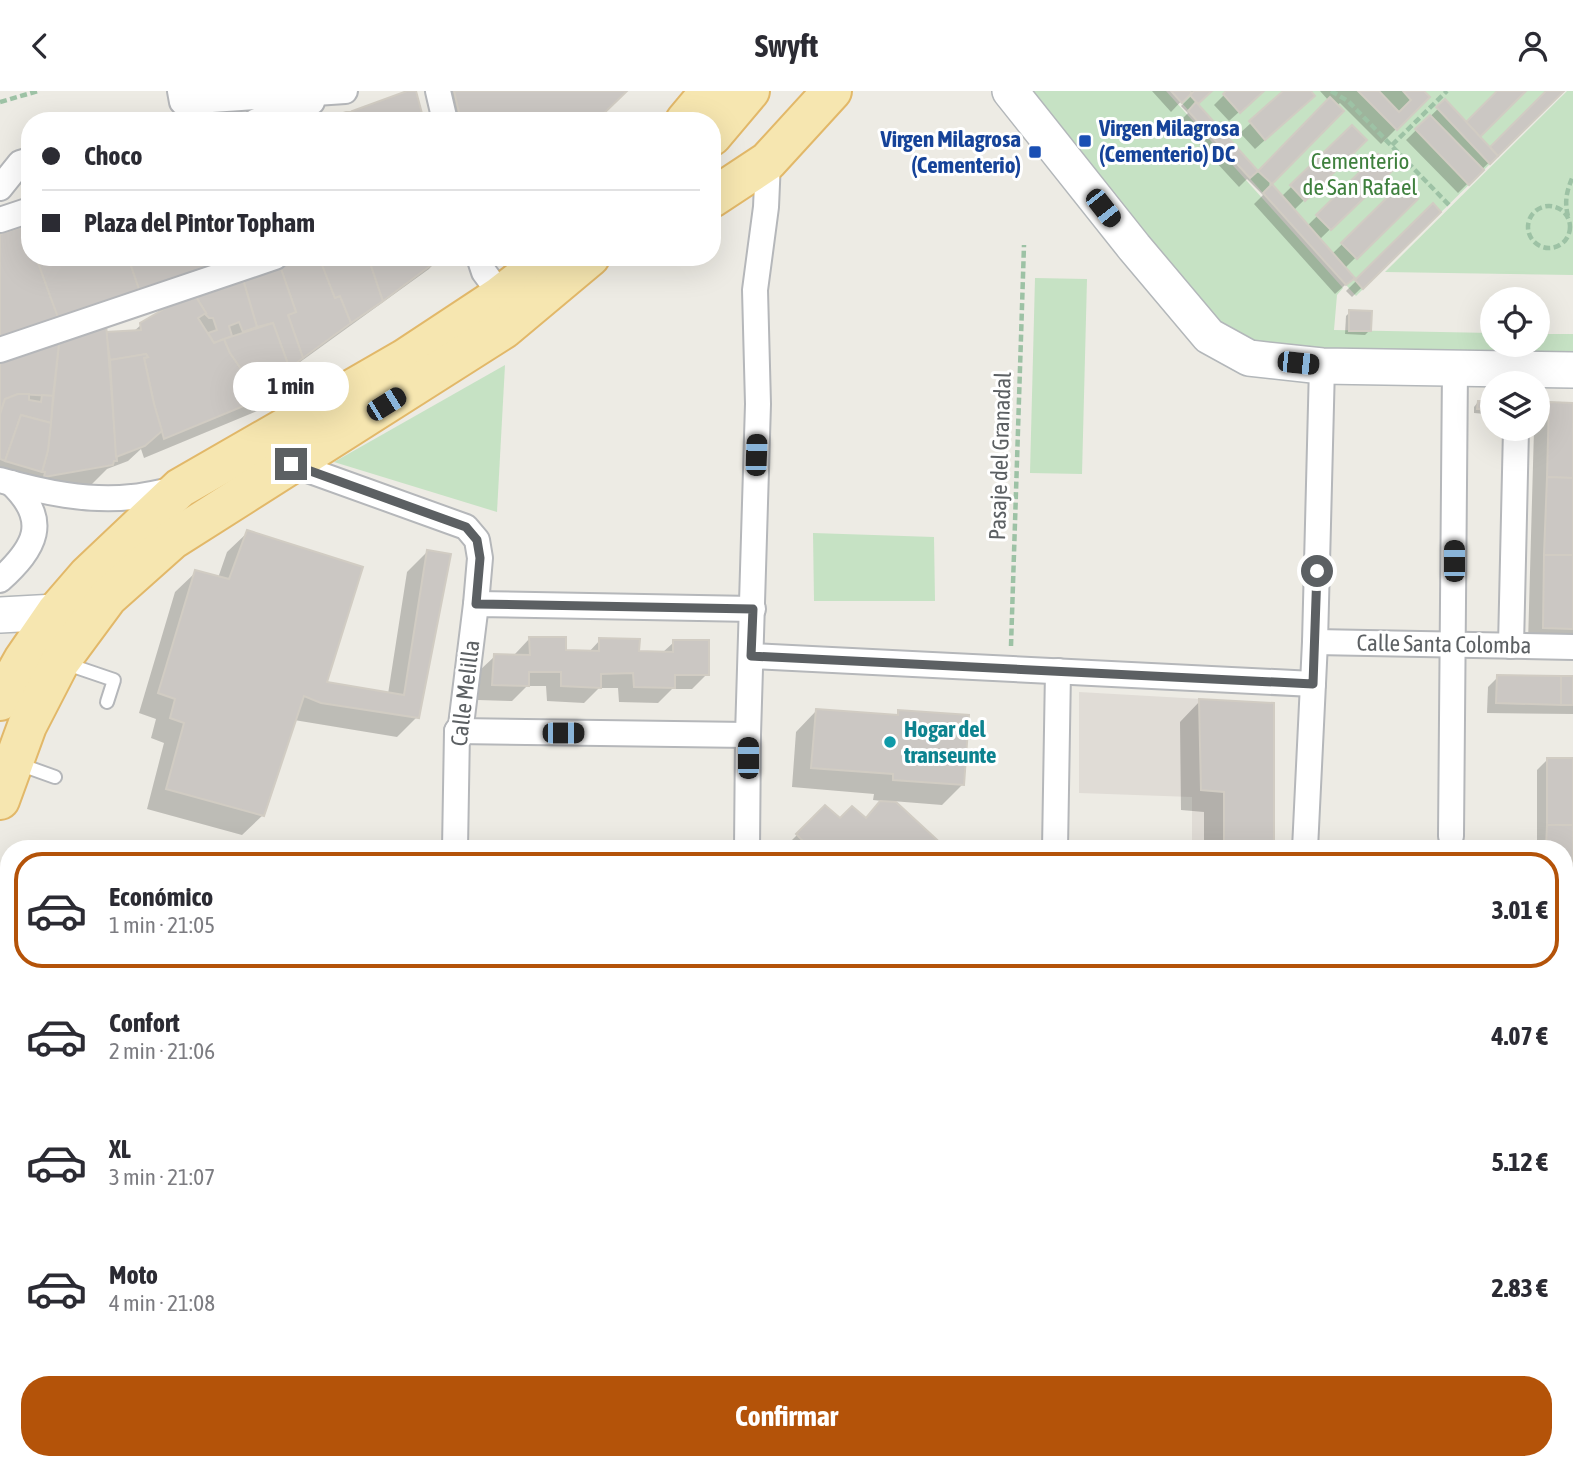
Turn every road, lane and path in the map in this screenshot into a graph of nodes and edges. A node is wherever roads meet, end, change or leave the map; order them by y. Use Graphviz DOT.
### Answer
graph roads {
  1 [pos="38,91"];
  2 [pos="180,91"];
  3 [pos="345,91"];
  4 [pos="353,91"];
  5 [pos="438,91"];
  6 [pos="710,91"];
  7 [pos="750,91"];
  8 [pos="832,91"];
  9 [pos="1010,91"];
  10 [pos="1331,91"];
  11 [pos="1447,91"];
  12 [pos="0,102"];
  13 [pos="283,112"];
  14 [pos="317,112"];
  15 [pos="443,112"];
  16 [pos="692,112"];
  17 [pos="721,125"];
  18 [pos="1392,145"];
  19 [pos="768,161"];
  20 [pos="21,163"];
  21 [pos="1573,176"];
  22 [pos="0,188"];
  23 [pos="721,192"];
  24 [pos="0,196"];
  25 [pos="1449,205"];
  26 [pos="17,214"];
  27 [pos="1569,220"];
  28 [pos="1573,226"];
  29 [pos="1024,245"];
  30 [pos="248,266"];
  31 [pos="482,266"];
  32 [pos="538,266"];
  33 [pos="579,266"];
  34 [pos="501,295"];
  35 [pos="0,350"];
  36 [pos="1322,366"];
  37 [pos="1455,368"];
  38 [pos="1573,370"];
  39 [pos="1480,371"];
  40 [pos="1550,372"];
  41 [pos="1516,441"];
  42 [pos="291,464"];
  43 [pos="6,481"];
  44 [pos="180,488"];
  45 [pos="0,580"];
  46 [pos="108,597"];
  47 [pos="476,604"];
  48 [pos="753,609"];
  49 [pos="56,612"];
  50 [pos="0,615"];
  51 [pos="1315,642"];
  52 [pos="1454,644"];
  53 [pos="1511,646"];
  54 [pos="1573,647"];
  55 [pos="751,656"];
  56 [pos="60,662"];
  57 [pos="1010,669"];
  58 [pos="1058,671"];
  59 [pos="1313,684"];
  60 [pos="0,701"];
  61 [pos="107,702"];
  62 [pos="457,731"];
  63 [pos="748,735"];
  64 [pos="12,761"];
  65 [pos="55,777"];
  66 [pos="0,800"];
  67 [pos="1451,836"];
  68 [pos="455,840"];
  69 [pos="747,840"];
  70 [pos="1055,840"];
  71 [pos="1305,840"];
  1 -- 12 [label="path"];
  2 -- 3 [label="street"];
  3 -- 13 [label="street"];
  4 -- 14 [label="street"];
  5 -- 15 [label="street"];
  6 -- 16 [label="main road"];
  7 -- 17 [label="main road"];
  8 -- 19 [label="main road"];
  9 -- 36 [label="street"];
  10 -- 18 [label="path"];
  11 -- 18 [label="path"];
  18 -- 25 [label="path"];
  19 -- 23 [label="main road"];
  19 -- 48 [label="street"];
  20 -- 22 [label="street"];
  21 -- 27 [label="path"];
  24 -- 26 [label="street"];
  27 -- 27 [label="path"];
  27 -- 28 [label="path"];
  29 -- 57 [label="path, Pasaje del Granadal"];
  30 -- 35 [label="street"];
  31 -- 34 [label="street"];
  32 -- 34 [label="main road"];
  33 -- 42 [label="main road"];
  34 -- 44 [label="main road"];
  36 -- 37 [label="street"];
  36 -- 51 [label="street"];
  37 -- 39 [label="street"];
  37 -- 52 [label="street"];
  38 -- 40 [label="street"];
  41 -- 53 [label="street"];
  42 -- 46 [label="main road"];
  42 -- 47 [label="street, Calle Melilla"];
  43 -- 44 [label="street"];
  43 -- 45 [label="street"];
  44 -- 49 [label="main road"];
  46 -- 49 [label="street"];
  46 -- 56 [label="main road"];
  47 -- 48 [label="street"];
  47 -- 62 [label="street, Calle Melilla"];
  48 -- 55 [label="street"];
  49 -- 50 [label="street"];
  49 -- 60 [label="main road"];
  51 -- 52 [label="street, Calle Santa Colomba"];
  51 -- 59 [label="street"];
  52 -- 53 [label="street, Calle Santa Colomba"];
  52 -- 67 [label="street"];
  53 -- 54 [label="street, Calle Santa Colomba"];
  55 -- 57 [label="street"];
  55 -- 63 [label="street"];
  56 -- 61 [label="lane"];
  56 -- 64 [label="main road"];
  57 -- 58 [label="street"];
  58 -- 59 [label="street"];
  58 -- 70 [label="street"];
  59 -- 71 [label="street"];
  62 -- 63 [label="street"];
  62 -- 68 [label="street, Calle Melilla"];
  63 -- 69 [label="street"];
  64 -- 65 [label="lane"];
  64 -- 66 [label="main road"];
}
